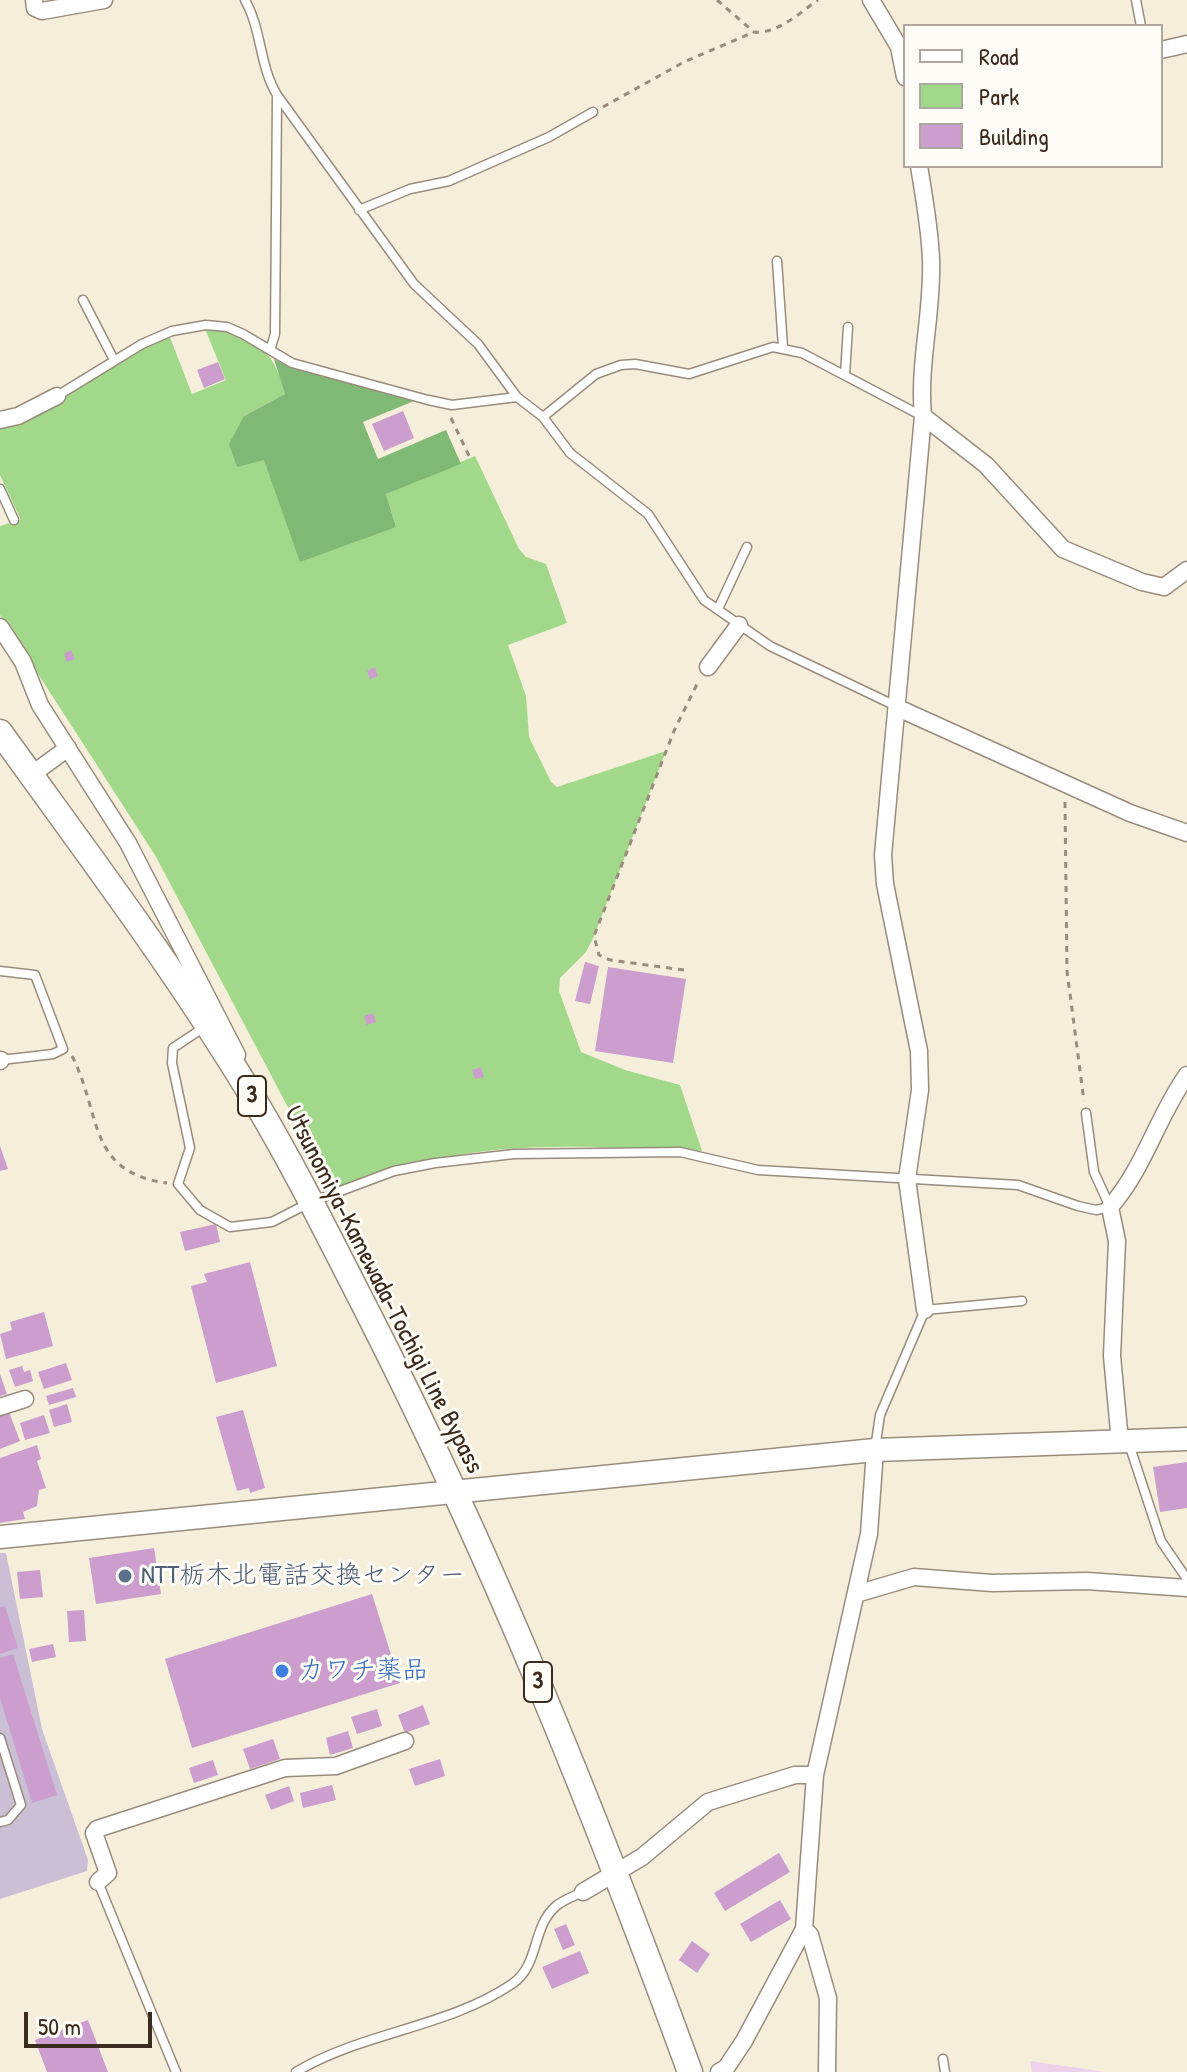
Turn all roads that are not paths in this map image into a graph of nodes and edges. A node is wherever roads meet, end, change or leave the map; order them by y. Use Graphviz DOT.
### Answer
graph roads {
  1 [pos="34,0"];
  2 [pos="104,0"];
  3 [pos="245,0"];
  4 [pos="871,0"];
  5 [pos="1136,0"];
  6 [pos="1141,24"];
  7 [pos="1187,44"];
  8 [pos="1163,50"];
  9 [pos="903,67"];
  10 [pos="277,95"];
  11 [pos="593,112"];
  12 [pos="919,168"];
  13 [pos="359,210"];
  14 [pos="777,261"];
  15 [pos="83,300"];
  16 [pos="848,327"];
  17 [pos="271,347"];
  18 [pos="783,347"];
  19 [pos="114,360"];
  20 [pos="845,375"];
  21 [pos="57,396"];
  22 [pos="517,397"];
  23 [pos="923,416"];
  24 [pos="543,417"];
  25 [pos="0,420"];
  26 [pos="0,489"];
  27 [pos="14,520"];
  28 [pos="747,547"];
  29 [pos="1187,570"];
  30 [pos="718,609"];
  31 [pos="739,625"];
  32 [pos="0,627"];
  33 [pos="708,667"];
  34 [pos="898,708"];
  35 [pos="0,732"];
  36 [pos="68,748"];
  37 [pos="31,775"];
  38 [pos="1187,833"];
  39 [pos="0,971"];
  40 [pos="207,1025"];
  41 [pos="0,1061"];
  42 [pos="1187,1075"];
  43 [pos="256,1103"];
  44 [pos="1086,1113"];
  45 [pos="907,1179"];
  46 [pos="311,1202"];
  47 [pos="1110,1207"];
  48 [pos="1022,1301"];
  49 [pos="925,1310"];
  50 [pos="25,1399"];
  51 [pos="0,1407"];
  52 [pos="1187,1439"];
  53 [pos="1124,1441"];
  54 [pos="875,1450"];
  55 [pos="455,1491"];
  56 [pos="0,1537"];
  57 [pos="1187,1579"];
  58 [pos="1187,1588"];
  59 [pos="856,1594"];
  60 [pos="0,1738"];
  61 [pos="405,1741"];
  62 [pos="815,1775"];
  63 [pos="0,1822"];
  64 [pos="617,1874"];
  65 [pos="98,1882"];
  66 [pos="583,1892"];
  67 [pos="804,1929"];
  68 [pos="943,2059"];
  69 [pos="176,2072"];
  70 [pos="296,2072"];
  71 [pos="673,2072"];
  72 [pos="690,2072"];
  73 [pos="719,2072"];
  74 [pos="827,2072"];
  75 [pos="945,2072"];
  1 -- 2 [label="street"];
  3 -- 10 [label="lane"];
  4 -- 9 [label="street"];
  5 -- 6 [label="lane"];
  7 -- 8 [label="street"];
  10 -- 13 [label="lane"];
  10 -- 17 [label="lane"];
  11 -- 13 [label="lane"];
  12 -- 23 [label="street"];
  13 -- 22 [label="lane"];
  14 -- 18 [label="lane"];
  15 -- 19 [label="lane"];
  16 -- 20 [label="lane"];
  17 -- 19 [label="lane"];
  17 -- 22 [label="lane"];
  18 -- 20 [label="lane"];
  18 -- 24 [label="lane"];
  19 -- 21 [label="lane"];
  20 -- 23 [label="lane"];
  21 -- 25 [label="street"];
  22 -- 24 [label="lane"];
  23 -- 29 [label="street"];
  23 -- 34 [label="street"];
  24 -- 30 [label="lane"];
  26 -- 27 [label="lane"];
  28 -- 30 [label="lane"];
  30 -- 31 [label="lane"];
  31 -- 33 [label="street"];
  31 -- 34 [label="lane"];
  32 -- 36 [label="street"];
  34 -- 38 [label="street"];
  34 -- 45 [label="street"];
  35 -- 37 [label="main road, Utsunomiya-Kamewada-Tochigi Line Bypass / 3"];
  36 -- 37 [label="street"];
  36 -- 43 [label="street"];
  37 -- 40 [label="main road, Utsunomiya-Kamewada-Tochigi Line Bypass / 3"];
  39 -- 41 [label="lane"];
  40 -- 43 [label="main road, Utsunomiya-Kamewada-Tochigi Line Bypass / 3"];
  40 -- 46 [label="lane"];
  42 -- 47 [label="street"];
  43 -- 46 [label="main road, Utsunomiya-Kamewada-Tochigi Line Bypass / 3"];
  44 -- 47 [label="lane"];
  45 -- 46 [label="lane"];
  45 -- 47 [label="lane"];
  45 -- 49 [label="street"];
  46 -- 55 [label="main road, Utsunomiya-Kamewada-Tochigi Line Bypass / 3"];
  47 -- 53 [label="street"];
  48 -- 49 [label="lane"];
  49 -- 54 [label="lane"];
  50 -- 51 [label="street"];
  52 -- 53 [label="street"];
  53 -- 54 [label="street"];
  53 -- 57 [label="lane"];
  54 -- 55 [label="street"];
  54 -- 59 [label="street"];
  55 -- 56 [label="street"];
  55 -- 64 [label="main road, Utsunomiya-Kamewada-Tochigi Line Bypass / 3"];
  58 -- 59 [label="street"];
  59 -- 62 [label="street"];
  60 -- 63 [label="lane"];
  61 -- 65 [label="street"];
  62 -- 64 [label="street"];
  62 -- 67 [label="street"];
  64 -- 66 [label="street"];
  64 -- 71 [label="main road, Utsunomiya-Kamewada-Tochigi Line Bypass / 3"];
  64 -- 72 [label="main road, Utsunomiya-Kamewada-Tochigi Line Bypass / 3"];
  65 -- 69 [label="lane"];
  66 -- 70 [label="lane"];
  67 -- 73 [label="street"];
  67 -- 74 [label="street"];
  68 -- 75 [label="lane"];
}
